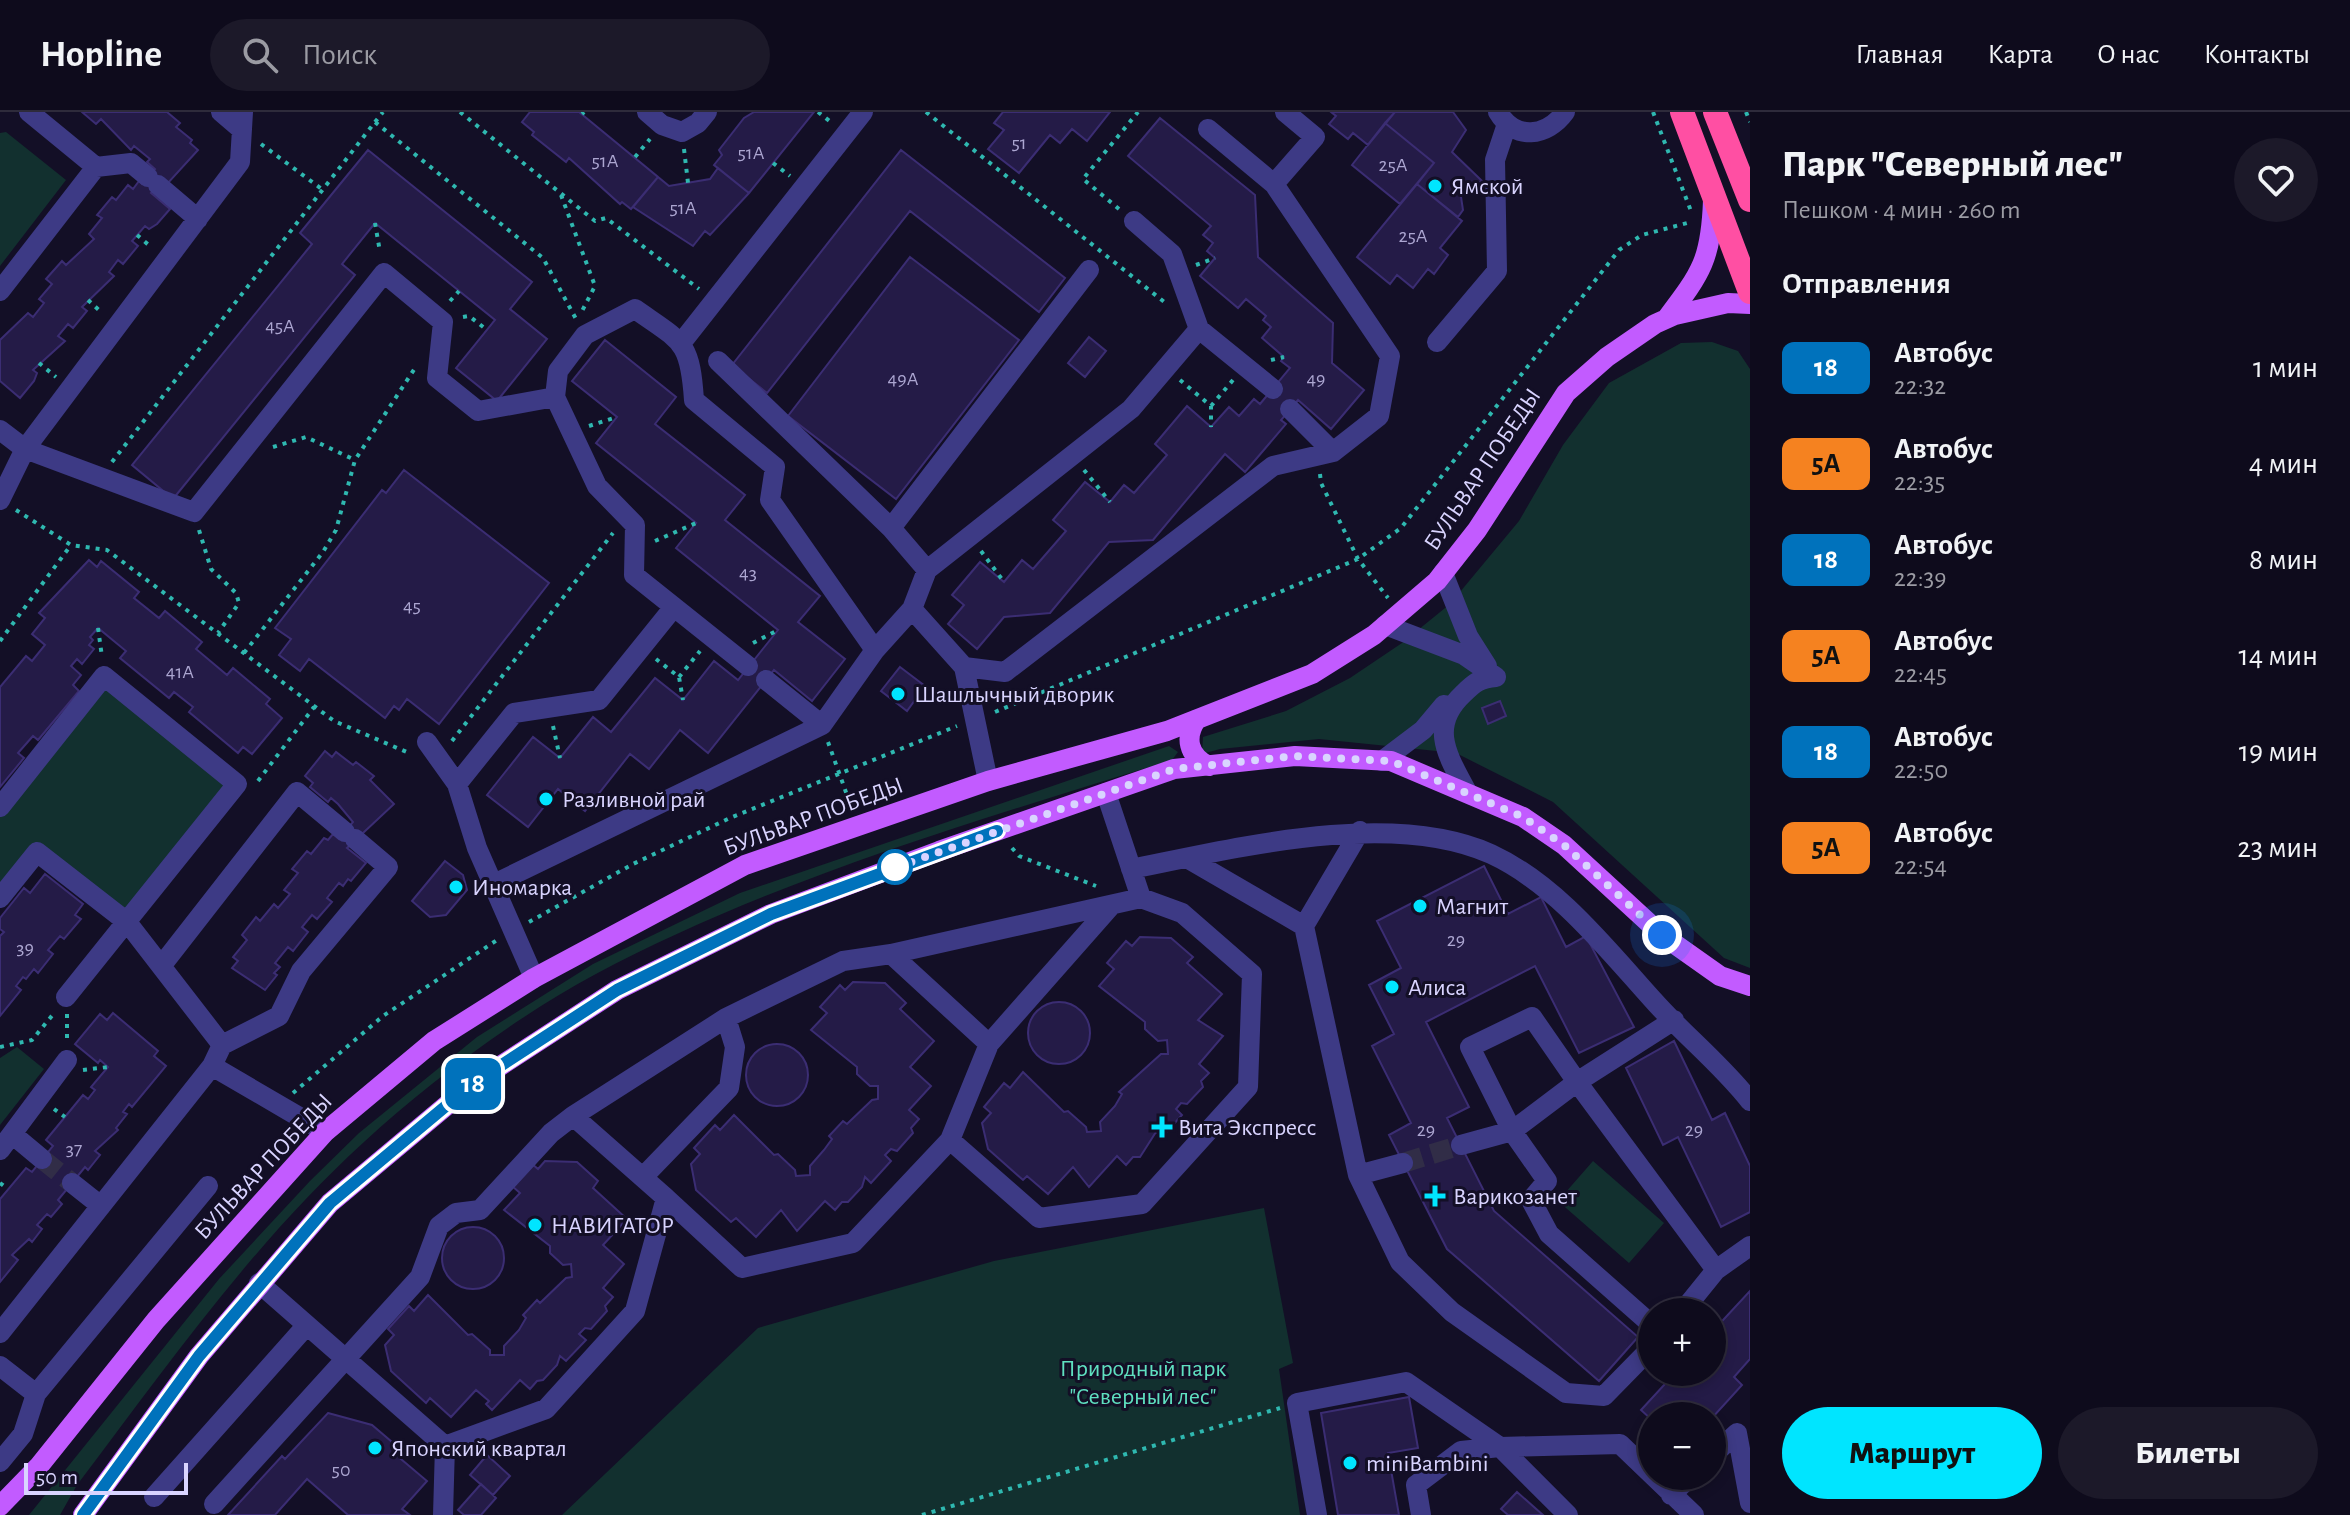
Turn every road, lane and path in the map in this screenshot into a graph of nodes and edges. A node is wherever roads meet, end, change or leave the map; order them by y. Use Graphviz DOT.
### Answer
graph roads {
  1 [pos="29,112"];
  2 [pos="221,112"];
  3 [pos="383,112"];
  4 [pos="460,112"];
  5 [pos="647,112"];
  6 [pos="707,112"];
  7 [pos="863,112"];
  8 [pos="926,112"];
  9 [pos="1138,112"];
  10 [pos="1285,112"];
  11 [pos="1565,112"];
  12 [pos="1653,112"];
  13 [pos="1682,112"];
  14 [pos="1715,112"];
  15 [pos="1746,112"];
  16 [pos="1503,118"];
  17 [pos="243,121"];
  18 [pos="375,122"];
  19 [pos="1750,122"];
  20 [pos="1208,129"];
  21 [pos="682,132"];
  22 [pos="96,167"];
  23 [pos="688,183"];
  24 [pos="1274,184"];
  25 [pos="323,190"];
  26 [pos="1714,192"];
  27 [pos="561,193"];
  28 [pos="1750,200"];
  29 [pos="198,219"];
  30 [pos="1134,221"];
  31 [pos="375,223"];
  32 [pos="1089,270"];
  33 [pos="384,273"];
  34 [pos="0,291"];
  35 [pos="1750,292"];
  36 [pos="714,300"];
  37 [pos="1750,304"];
  38 [pos="1667,318"];
  39 [pos="443,322"];
  40 [pos="581,328"];
  41 [pos="1199,329"];
  42 [pos="487,330"];
  43 [pos="682,342"];
  44 [pos="1437,342"];
  45 [pos="419,361"];
  46 [pos="718,361"];
  47 [pos="1245,366"];
  48 [pos="1166,368"];
  49 [pos="1273,389"];
  50 [pos="555,397"];
  51 [pos="1211,406"];
  52 [pos="1290,409"];
  53 [pos="617,417"];
  54 [pos="1211,427"];
  55 [pos="0,430"];
  56 [pos="572,432"];
  57 [pos="270,448"];
  58 [pos="25,449"];
  59 [pos="1325,453"];
  60 [pos="1073,455"];
  61 [pos="355,460"];
  62 [pos="100,477"];
  63 [pos="0,500"];
  64 [pos="1110,502"];
  65 [pos="194,512"];
  66 [pos="627,516"];
  67 [pos="696,523"];
  68 [pos="891,528"];
  69 [pos="971,536"];
  70 [pos="71,545"];
  71 [pos="635,550"];
  72 [pos="1358,559"];
  73 [pos="927,570"];
  74 [pos="1443,573"];
  75 [pos="1372,579"];
  76 [pos="1004,582"];
  77 [pos="674,607"];
  78 [pos="912,609"];
  79 [pos="1385,625"];
  80 [pos="98,628"];
  81 [pos="778,630"];
  82 [pos="217,634"];
  83 [pos="712,637"];
  84 [pos="0,641"];
  85 [pos="642,647"];
  86 [pos="875,650"];
  87 [pos="243,653"];
  88 [pos="741,660"];
  89 [pos="964,667"];
  90 [pos="104,676"];
  91 [pos="679,677"];
  92 [pos="1496,677"];
  93 [pos="766,680"];
  94 [pos="683,700"];
  95 [pos="314,707"];
  96 [pos="549,708"];
  97 [pos="975,719"];
  98 [pos="1197,719"];
  99 [pos="822,725"];
  100 [pos="1167,731"];
  101 [pos="432,750"];
  102 [pos="560,758"];
  103 [pos="1382,761"];
  104 [pos="1209,766"];
  105 [pos="1174,769"];
  106 [pos="840,773"];
  107 [pos="988,781"];
  108 [pos="237,784"];
  109 [pos="457,784"];
  110 [pos="1467,792"];
  111 [pos="1106,793"];
  112 [pos="0,807"];
  113 [pos="857,821"];
  114 [pos="1360,831"];
  115 [pos="1005,851"];
  116 [pos="1187,858"];
  117 [pos="1131,869"];
  118 [pos="494,884"];
  119 [pos="0,898"];
  120 [pos="1137,899"];
  121 [pos="1110,907"];
  122 [pos="127,922"];
  123 [pos="1304,926"];
  124 [pos="513,930"];
  125 [pos="891,954"];
  126 [pos="162,965"];
  127 [pos="534,978"];
  128 [pos="1750,986"];
  129 [pos="66,997"];
  130 [pos="726,1018"];
  131 [pos="1674,1020"];
  132 [pos="989,1044"];
  133 [pos="222,1045"];
  134 [pos="0,1047"];
  135 [pos="67,1060"];
  136 [pos="212,1066"];
  137 [pos="1577,1082"];
  138 [pos="1750,1101"];
  139 [pos="278,1108"];
  140 [pos="573,1116"];
  141 [pos="1512,1131"];
  142 [pos="325,1132"];
  143 [pos="950,1140"];
  144 [pos="6,1142"];
  145 [pos="1461,1145"];
  146 [pos="42,1159"];
  147 [pos="1403,1163"];
  148 [pos="1358,1175"];
  149 [pos="643,1177"];
  150 [pos="0,1183"];
  151 [pos="72,1183"];
  152 [pos="208,1186"];
  153 [pos="8,1189"];
  154 [pos="666,1198"];
  155 [pos="101,1206"];
  156 [pos="1750,1246"];
  157 [pos="1716,1270"];
  158 [pos="259,1283"];
  159 [pos="1693,1298"];
  160 [pos="1638,1313"];
  161 [pos="307,1325"];
  162 [pos="0,1333"];
  163 [pos="346,1358"];
  164 [pos="1638,1361"];
  165 [pos="0,1366"];
  166 [pos="36,1394"];
  167 [pos="1297,1403"];
  168 [pos="1726,1443"];
  169 [pos="445,1446"];
  170 [pos="1500,1447"];
  171 [pos="0,1462"];
  172 [pos="1676,1490"];
  173 [pos="1671,1495"];
  174 [pos="154,1497"];
  175 [pos="1750,1503"];
  176 [pos="214,1504"];
  177 [pos="0,1506"];
  178 [pos="88,1513"];
  179 [pos="443,1515"];
  180 [pos="922,1515"];
  181 [pos="1317,1515"];
  182 [pos="1421,1515"];
  183 [pos="1568,1515"];
  184 [pos="1694,1515"];
  1 -- 22 [label="lane"];
  2 -- 17 [label="lane"];
  3 -- 18 [label="path"];
  4 -- 27 [label="path"];
  5 -- 21 [label="lane"];
  6 -- 21 [label="lane"];
  7 -- 36 [label="lane"];
  8 -- 41 [label="path"];
  9 -- 30 [label="path"];
  10 -- 24 [label="lane"];
  11 -- 16 [label="lane"];
  12 -- 72 [label="path"];
  13 -- 26 [label="highway"];
  14 -- 28 [label="highway"];
  15 -- 19 [label="path"];
  16 -- 44 [label="lane"];
  17 -- 25 [label="path"];
  17 -- 29 [label="lane"];
  18 -- 25 [label="path"];
  18 -- 40 [label="path"];
  20 -- 24 [label="lane"];
  21 -- 23 [label="path"];
  22 -- 29 [label="lane"];
  22 -- 34 [label="lane"];
  24 -- 59 [label="lane"];
  25 -- 62 [label="path"];
  26 -- 35 [label="highway"];
  26 -- 38 [label="main road, БУЛЬВАР ПОБЕДЫ"];
  27 -- 36 [label="path"];
  27 -- 40 [label="path"];
  29 -- 58 [label="lane"];
  30 -- 41 [label="lane"];
  31 -- 33 [label="path"];
  32 -- 68 [label="lane"];
  33 -- 39 [label="lane"];
  33 -- 65 [label="lane"];
  36 -- 43 [label="lane"];
  37 -- 38 [label="main road, БУЛЬВАР ПОБЕДЫ"];
  38 -- 74 [label="main road, БУЛЬВАР ПОБЕДЫ"];
  39 -- 42 [label="path"];
  39 -- 50 [label="lane"];
  40 -- 43 [label="lane"];
  40 -- 50 [label="lane"];
  41 -- 47 [label="lane"];
  41 -- 48 [label="lane"];
  43 -- 86 [label="lane"];
  45 -- 61 [label="path"];
  46 -- 68 [label="lane"];
  47 -- 49 [label="lane"];
  47 -- 51 [label="path"];
  48 -- 51 [label="path"];
  48 -- 60 [label="lane"];
  50 -- 56 [label="lane"];
  51 -- 54 [label="path"];
  52 -- 59 [label="lane"];
  53 -- 56 [label="path"];
  55 -- 58 [label="lane"];
  56 -- 66 [label="lane"];
  57 -- 61 [label="path"];
  58 -- 62 [label="lane"];
  58 -- 63 [label="lane"];
  59 -- 72 [label="path"];
  59 -- 89 [label="lane"];
  60 -- 64 [label="path"];
  60 -- 69 [label="lane"];
  61 -- 87 [label="path"];
  62 -- 65 [label="lane"];
  63 -- 70 [label="path"];
  65 -- 82 [label="path"];
  66 -- 71 [label="lane"];
  66 -- 101 [label="path"];
  67 -- 71 [label="path"];
  68 -- 73 [label="lane"];
  69 -- 73 [label="lane"];
  69 -- 76 [label="path"];
  70 -- 82 [label="path"];
  70 -- 84 [label="path"];
  71 -- 77 [label="lane"];
  72 -- 75 [label="path"];
  72 -- 97 [label="path"];
  73 -- 78 [label="lane"];
  74 -- 79 [label="main road, БУЛЬВАР ПОБЕДЫ"];
  74 -- 92 [label="lane"];
  77 -- 83 [label="lane"];
  77 -- 85 [label="lane"];
  78 -- 86 [label="lane"];
  78 -- 89 [label="lane"];
  79 -- 92 [label="lane"];
  79 -- 98 [label="main road, БУЛЬВАР ПОБЕДЫ"];
  80 -- 90 [label="path"];
  81 -- 88 [label="path"];
  82 -- 87 [label="path"];
  83 -- 88 [label="lane"];
  83 -- 91 [label="path"];
  85 -- 91 [label="path"];
  85 -- 96 [label="lane"];
  86 -- 99 [label="lane"];
  87 -- 95 [label="path"];
  89 -- 97 [label="lane"];
  90 -- 108 [label="lane"];
  90 -- 112 [label="lane"];
  91 -- 94 [label="path"];
  92 -- 103 [label="lane"];
  92 -- 110 [label="lane"];
  93 -- 99 [label="lane"];
  95 -- 101 [label="path"];
  95 -- 108 [label="path"];
  96 -- 102 [label="path"];
  96 -- 109 [label="lane"];
  97 -- 106 [label="path"];
  97 -- 107 [label="lane"];
  98 -- 100 [label="main road, БУЛЬВАР ПОБЕДЫ"];
  98 -- 104 [label="main road"];
  99 -- 106 [label="path"];
  99 -- 118 [label="lane"];
  100 -- 105 [label="main road"];
  100 -- 107 [label="main road, БУЛЬВАР ПОБЕДЫ"];
  101 -- 109 [label="lane"];
  103 -- 104 [label="main road"];
  103 -- 110 [label="main road"];
  104 -- 105 [label="main road"];
  105 -- 111 [label="main road"];
  106 -- 113 [label="path"];
  106 -- 124 [label="path"];
  107 -- 127 [label="main road, БУЛЬВАР ПОБЕДЫ"];
  108 -- 122 [label="lane"];
  109 -- 118 [label="lane"];
  110 -- 128 [label="main road"];
  111 -- 117 [label="lane"];
  111 -- 158 [label="main road"];
  114 -- 116 [label="lane"];
  114 -- 123 [label="lane"];
  114 -- 131 [label="lane"];
  115 -- 120 [label="path"];
  116 -- 117 [label="lane"];
  116 -- 123 [label="lane"];
  117 -- 120 [label="lane"];
  118 -- 124 [label="lane"];
  119 -- 122 [label="lane"];
  120 -- 121 [label="lane"];
  120 -- 143 [label="lane"];
  121 -- 125 [label="lane"];
  121 -- 132 [label="lane"];
  122 -- 126 [label="lane"];
  122 -- 129 [label="lane"];
  123 -- 148 [label="lane"];
  124 -- 127 [label="lane"];
  124 -- 139 [label="path"];
  125 -- 130 [label="lane"];
  125 -- 132 [label="lane"];
  126 -- 133 [label="lane"];
  126 -- 133 [label="lane"];
  127 -- 142 [label="main road, БУЛЬВАР ПОБЕДЫ"];
  129 -- 134 [label="path"];
  129 -- 135 [label="path"];
  130 -- 140 [label="lane"];
  130 -- 149 [label="lane"];
  131 -- 137 [label="lane"];
  131 -- 138 [label="lane"];
  132 -- 143 [label="lane"];
  133 -- 136 [label="lane"];
  135 -- 144 [label="lane"];
  136 -- 139 [label="lane"];
  136 -- 155 [label="lane"];
  137 -- 141 [label="lane"];
  137 -- 141 [label="lane"];
  137 -- 157 [label="lane"];
  139 -- 142 [label="lane"];
  140 -- 149 [label="lane"];
  140 -- 163 [label="lane"];
  141 -- 145 [label="lane"];
  141 -- 160 [label="lane"];
  142 -- 177 [label="main road, БУЛЬВАР ПОБЕДЫ"];
  143 -- 154 [label="lane"];
  144 -- 146 [label="lane"];
  147 -- 148 [label="lane"];
  148 -- 164 [label="lane"];
  149 -- 154 [label="lane"];
  150 -- 153 [label="path"];
  151 -- 155 [label="lane"];
  152 -- 166 [label="lane"];
  154 -- 169 [label="lane"];
  155 -- 162 [label="lane"];
  156 -- 157 [label="lane"];
  157 -- 159 [label="lane"];
  158 -- 161 [label="lane"];
  158 -- 178 [label="main road"];
  161 -- 163 [label="lane"];
  161 -- 174 [label="lane"];
  163 -- 169 [label="lane"];
  163 -- 176 [label="lane"];
  165 -- 166 [label="lane"];
  166 -- 171 [label="lane"];
  167 -- 170 [label="lane"];
  167 -- 180 [label="path"];
  167 -- 181 [label="lane"];
  168 -- 175 [label="lane"];
  169 -- 179 [label="lane"];
  170 -- 173 [label="lane"];
  170 -- 182 [label="lane"];
  170 -- 183 [label="lane"];
  172 -- 173 [label="lane"];
  173 -- 184 [label="lane"];
}
